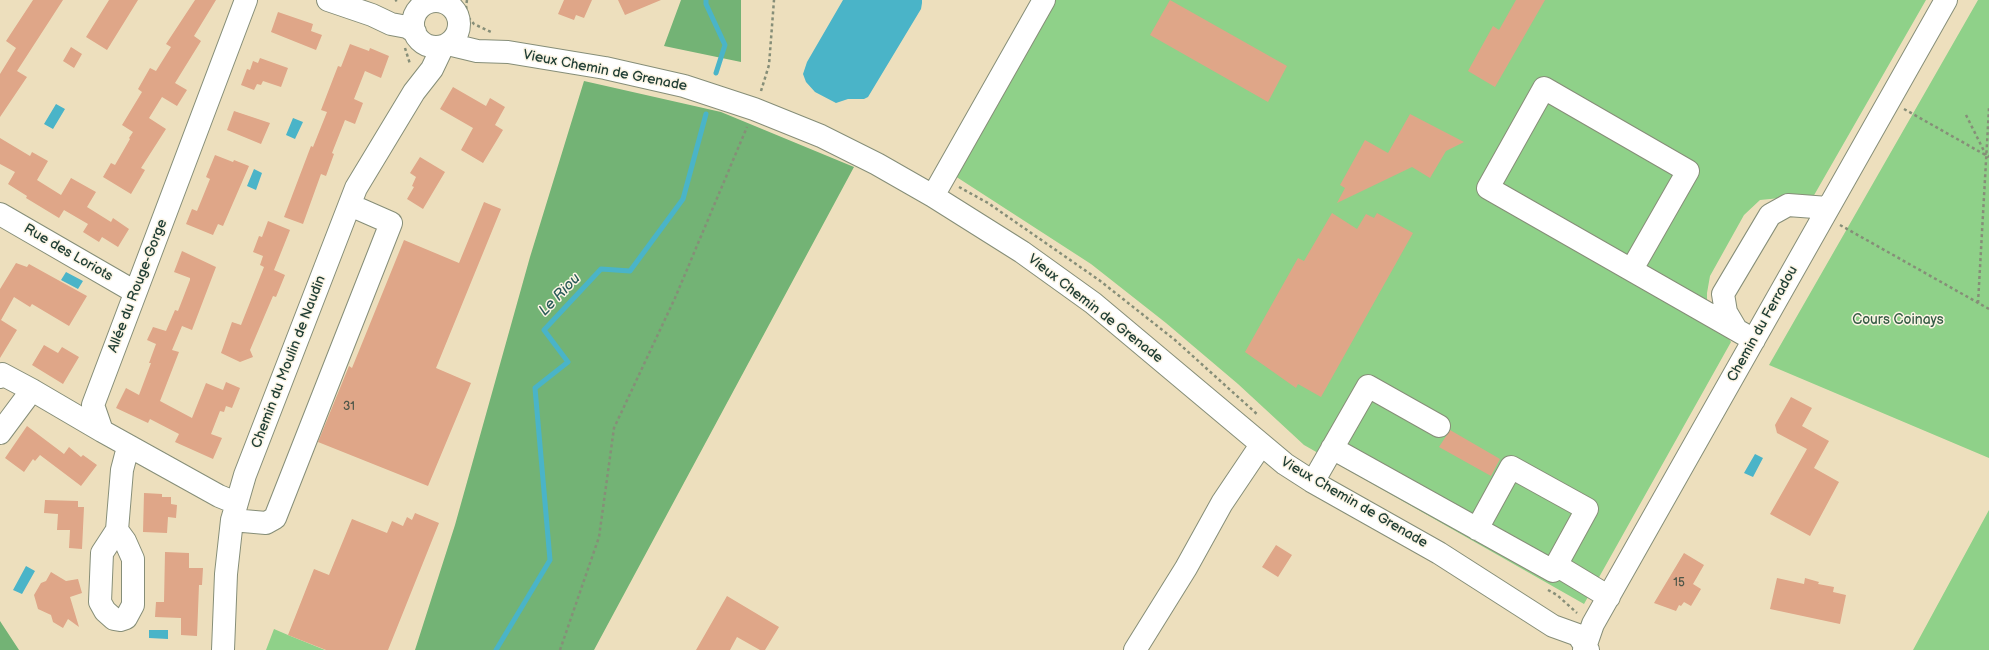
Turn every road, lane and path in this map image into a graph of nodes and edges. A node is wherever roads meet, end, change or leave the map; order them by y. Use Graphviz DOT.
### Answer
graph roads {
  1 [pos="246,0"];
  2 [pos="328,0"];
  3 [pos="774,0"];
  4 [pos="1044,0"];
  5 [pos="1946,0"];
  6 [pos="428,3"];
  7 [pos="459,8"];
  8 [pos="372,15"];
  9 [pos="482,29"];
  10 [pos="432,41"];
  11 [pos="508,52"];
  12 [pos="760,93"];
  13 [pos="1989,108"];
  14 [pos="1904,109"];
  15 [pos="1966,115"];
  16 [pos="748,124"];
  17 [pos="1988,156"];
  18 [pos="932,196"];
  19 [pos="350,205"];
  20 [pos="1826,212"];
  21 [pos="0,214"];
  22 [pos="1632,269"];
  23 [pos="135,292"];
  24 [pos="1978,303"];
  25 [pos="1989,309"];
  26 [pos="1745,334"];
  27 [pos="0,377"];
  28 [pos="32,390"];
  29 [pos="1439,426"];
  30 [pos="102,431"];
  31 [pos="0,433"];
  32 [pos="1262,445"];
  33 [pos="128,447"];
  34 [pos="1332,448"];
  35 [pos="1313,482"];
  36 [pos="234,511"];
  37 [pos="1477,529"];
  38 [pos="117,530"];
  39 [pos="1555,568"];
  40 [pos="1556,595"];
  41 [pos="1609,597"];
  42 [pos="1580,616"];
  43 [pos="1586,649"];
  44 [pos="223,650"];
  45 [pos="560,650"];
  46 [pos="1135,650"];
  1 -- 23 [label="street, Allée du Rouge-Gorge"];
  2 -- 8 [label="street, Vieux Chemin de Grenade"];
  3 -- 12 [label="path"];
  4 -- 18 [label="street"];
  5 -- 20 [label="street, Chemin du Ferradou"];
  6 -- 7 [label="street"];
  6 -- 8 [label="street"];
  6 -- 10 [label="street"];
  7 -- 9 [label="path"];
  7 -- 10 [label="street"];
  7 -- 11 [label="street, Vieux Chemin de Grenade"];
  8 -- 10 [label="street, Vieux Chemin de Grenade"];
  10 -- 11 [label="street, Vieux Chemin de Grenade"];
  10 -- 19 [label="street, Chemin du Moulin de Naudin"];
  11 -- 18 [label="street, Vieux Chemin de Grenade"];
  13 -- 17 [label="path"];
  14 -- 17 [label="path"];
  15 -- 17 [label="path"];
  16 -- 45 [label="path"];
  17 -- 24 [label="path"];
  18 -- 32 [label="street, Vieux Chemin de Grenade"];
  19 -- 36 [label="street, Chemin du Moulin de Naudin"];
  19 -- 36 [label="street"];
  20 -- 24 [label="path"];
  20 -- 26 [label="street, Chemin du Ferradou"];
  20 -- 26 [label="street"];
  21 -- 23 [label="street, Rue des Loriots"];
  22 -- 22 [label="street"];
  22 -- 26 [label="street"];
  23 -- 30 [label="street, Allée du Rouge-Gorge"];
  24 -- 25 [label="path"];
  26 -- 41 [label="street, Chemin du Ferradou"];
  27 -- 28 [label="street"];
  28 -- 30 [label="street"];
  28 -- 31 [label="street"];
  29 -- 34 [label="street"];
  30 -- 33 [label="street"];
  32 -- 35 [label="street, Vieux Chemin de Grenade"];
  32 -- 46 [label="street"];
  33 -- 36 [label="street"];
  33 -- 38 [label="street"];
  34 -- 35 [label="street"];
  34 -- 37 [label="street"];
  35 -- 43 [label="street, Vieux Chemin de Grenade"];
  36 -- 44 [label="street, Chemin du Moulin de Naudin"];
  37 -- 39 [label="street"];
  37 -- 39 [label="street"];
  39 -- 41 [label="street"];
  40 -- 42 [label="path"];
  41 -- 43 [label="street, Chemin du Ferradou"];
}
